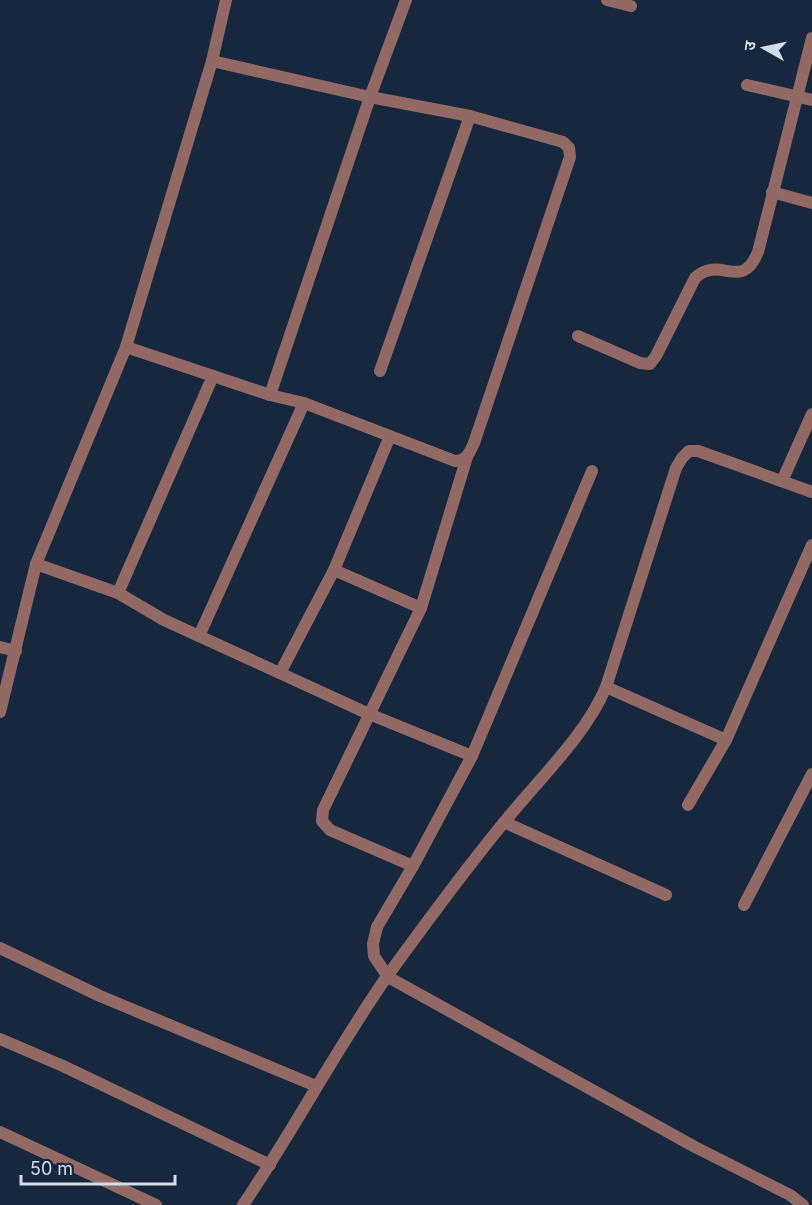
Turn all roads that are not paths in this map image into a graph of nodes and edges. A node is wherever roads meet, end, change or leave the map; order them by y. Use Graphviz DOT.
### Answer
graph roads {
  1 [pos="226,0"];
  2 [pos="406,0"];
  3 [pos="607,0"];
  4 [pos="631,6"];
  5 [pos="812,38"];
  6 [pos="212,61"];
  7 [pos="747,85"];
  8 [pos="798,96"];
  9 [pos="370,97"];
  10 [pos="812,100"];
  11 [pos="470,116"];
  12 [pos="772,192"];
  13 [pos="812,203"];
  14 [pos="578,336"];
  15 [pos="126,347"];
  16 [pos="380,371"];
  17 [pos="213,376"];
  18 [pos="270,395"];
  19 [pos="304,403"];
  20 [pos="812,414"];
  21 [pos="390,436"];
  22 [pos="467,457"];
  23 [pos="592,471"];
  24 [pos="782,482"];
  25 [pos="812,492"];
  26 [pos="812,544"];
  27 [pos="36,564"];
  28 [pos="334,570"];
  29 [pos="118,593"];
  30 [pos="421,608"];
  31 [pos="199,636"];
  32 [pos="0,647"];
  33 [pos="16,651"];
  34 [pos="280,673"];
  35 [pos="606,687"];
  36 [pos="0,712"];
  37 [pos="369,714"];
  38 [pos="726,740"];
  39 [pos="472,756"];
  40 [pos="812,774"];
  41 [pos="688,805"];
  42 [pos="504,822"];
  43 [pos="413,866"];
  44 [pos="666,895"];
  45 [pos="744,905"];
  46 [pos="0,948"];
  47 [pos="388,976"];
  48 [pos="0,1039"];
  49 [pos="316,1086"];
  50 [pos="0,1132"];
  51 [pos="270,1164"];
  52 [pos="156,1205"];
  53 [pos="243,1205"];
  54 [pos="803,1205"];
  1 -- 6 [label="street"];
  2 -- 9 [label="street"];
  3 -- 4 [label="street"];
  5 -- 8 [label="street"];
  6 -- 9 [label="street"];
  6 -- 15 [label="street"];
  7 -- 8 [label="street"];
  8 -- 10 [label="street"];
  8 -- 12 [label="street"];
  9 -- 11 [label="street"];
  9 -- 18 [label="street"];
  11 -- 16 [label="street"];
  11 -- 22 [label="street"];
  12 -- 13 [label="street"];
  12 -- 14 [label="street"];
  15 -- 17 [label="street"];
  15 -- 27 [label="street"];
  17 -- 18 [label="street"];
  17 -- 29 [label="street"];
  18 -- 19 [label="street"];
  19 -- 21 [label="street"];
  19 -- 31 [label="street"];
  20 -- 24 [label="street"];
  21 -- 22 [label="street"];
  21 -- 28 [label="street"];
  22 -- 30 [label="street"];
  23 -- 39 [label="street"];
  24 -- 25 [label="street"];
  24 -- 35 [label="street"];
  26 -- 38 [label="street"];
  27 -- 29 [label="street"];
  27 -- 33 [label="street"];
  28 -- 30 [label="street"];
  28 -- 34 [label="street"];
  29 -- 31 [label="street"];
  30 -- 37 [label="street"];
  31 -- 34 [label="street"];
  32 -- 33 [label="street"];
  33 -- 36 [label="street"];
  34 -- 37 [label="street"];
  35 -- 38 [label="street"];
  35 -- 42 [label="street"];
  37 -- 39 [label="street"];
  37 -- 43 [label="street"];
  38 -- 41 [label="street"];
  39 -- 43 [label="street"];
  40 -- 45 [label="street"];
  42 -- 44 [label="street"];
  42 -- 47 [label="street"];
  43 -- 47 [label="street"];
  46 -- 49 [label="street"];
  47 -- 49 [label="street"];
  47 -- 54 [label="street"];
  48 -- 51 [label="street"];
  49 -- 51 [label="street"];
  50 -- 52 [label="street"];
  51 -- 53 [label="street"];
}
